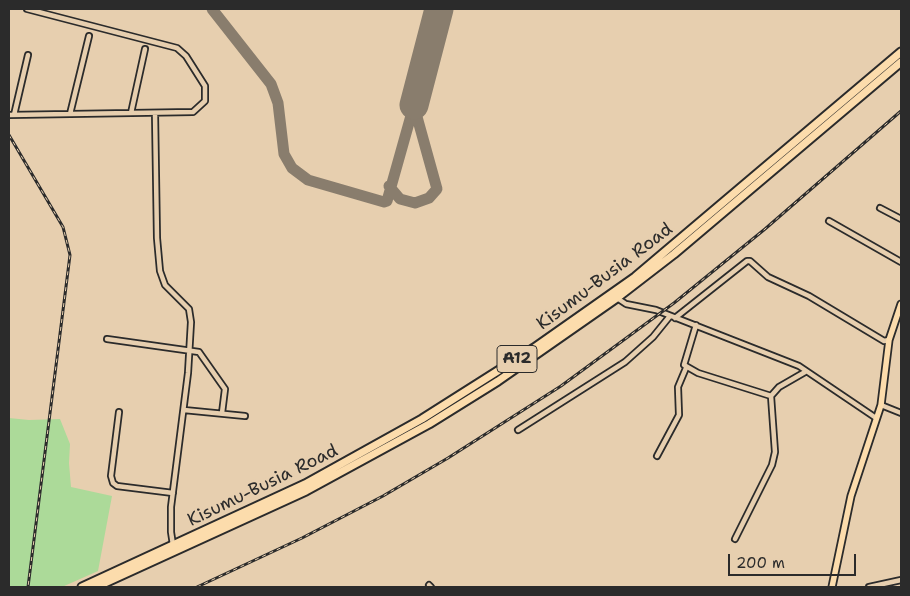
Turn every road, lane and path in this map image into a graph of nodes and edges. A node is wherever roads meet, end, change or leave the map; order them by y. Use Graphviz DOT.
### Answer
graph roads {
  1 [pos="27,9"];
  2 [pos="89,36"];
  3 [pos="145,49"];
  4 [pos="901,52"];
  5 [pos="28,55"];
  6 [pos="901,62"];
  7 [pos="131,113"];
  8 [pos="155,113"];
  9 [pos="70,114"];
  10 [pos="11,115"];
  11 [pos="880,208"];
  12 [pos="901,220"];
  13 [pos="829,221"];
  14 [pos="901,262"];
  15 [pos="617,298"];
  16 [pos="901,304"];
  17 [pos="672,317"];
  18 [pos="696,325"];
  19 [pos="107,339"];
  20 [pos="889,340"];
  21 [pos="190,350"];
  22 [pos="686,368"];
  23 [pos="806,372"];
  24 [pos="771,396"];
  25 [pos="881,405"];
  26 [pos="184,410"];
  27 [pos="119,412"];
  28 [pos="901,413"];
  29 [pos="222,414"];
  30 [pos="245,416"];
  31 [pos="876,418"];
  32 [pos="518,430"];
  33 [pos="657,456"];
  34 [pos="173,493"];
  35 [pos="735,539"];
  36 [pos="173,545"];
  37 [pos="901,580"];
  38 [pos="82,587"];
  39 [pos="96,587"];
  40 [pos="832,587"];
  41 [pos="869,587"];
  1 -- 8 [label="street"];
  2 -- 9 [label="street"];
  3 -- 7 [label="street"];
  4 -- 36 [label="highway, Kisumu-Busia Road / A12"];
  5 -- 10 [label="street"];
  6 -- 15 [label="highway, Kisumu-Busia Road / A12"];
  7 -- 8 [label="street"];
  7 -- 9 [label="street"];
  8 -- 21 [label="street"];
  9 -- 10 [label="street"];
  11 -- 12 [label="street"];
  13 -- 14 [label="street"];
  15 -- 17 [label="street"];
  15 -- 39 [label="highway, Kisumu-Busia Road / A12"];
  16 -- 20 [label="main road"];
  17 -- 18 [label="street"];
  17 -- 20 [label="street"];
  17 -- 32 [label="street"];
  18 -- 22 [label="street"];
  18 -- 23 [label="street"];
  19 -- 21 [label="street"];
  20 -- 25 [label="main road"];
  21 -- 26 [label="street"];
  21 -- 29 [label="street"];
  22 -- 24 [label="street"];
  22 -- 33 [label="street"];
  23 -- 24 [label="street"];
  23 -- 31 [label="street"];
  24 -- 35 [label="street"];
  25 -- 28 [label="street"];
  25 -- 31 [label="main road"];
  26 -- 29 [label="street"];
  26 -- 34 [label="street"];
  27 -- 34 [label="street"];
  29 -- 30 [label="street"];
  31 -- 40 [label="main road"];
  34 -- 36 [label="street"];
  36 -- 38 [label="highway, Kisumu-Busia Road / A12"];
  37 -- 41 [label="street"];
}
